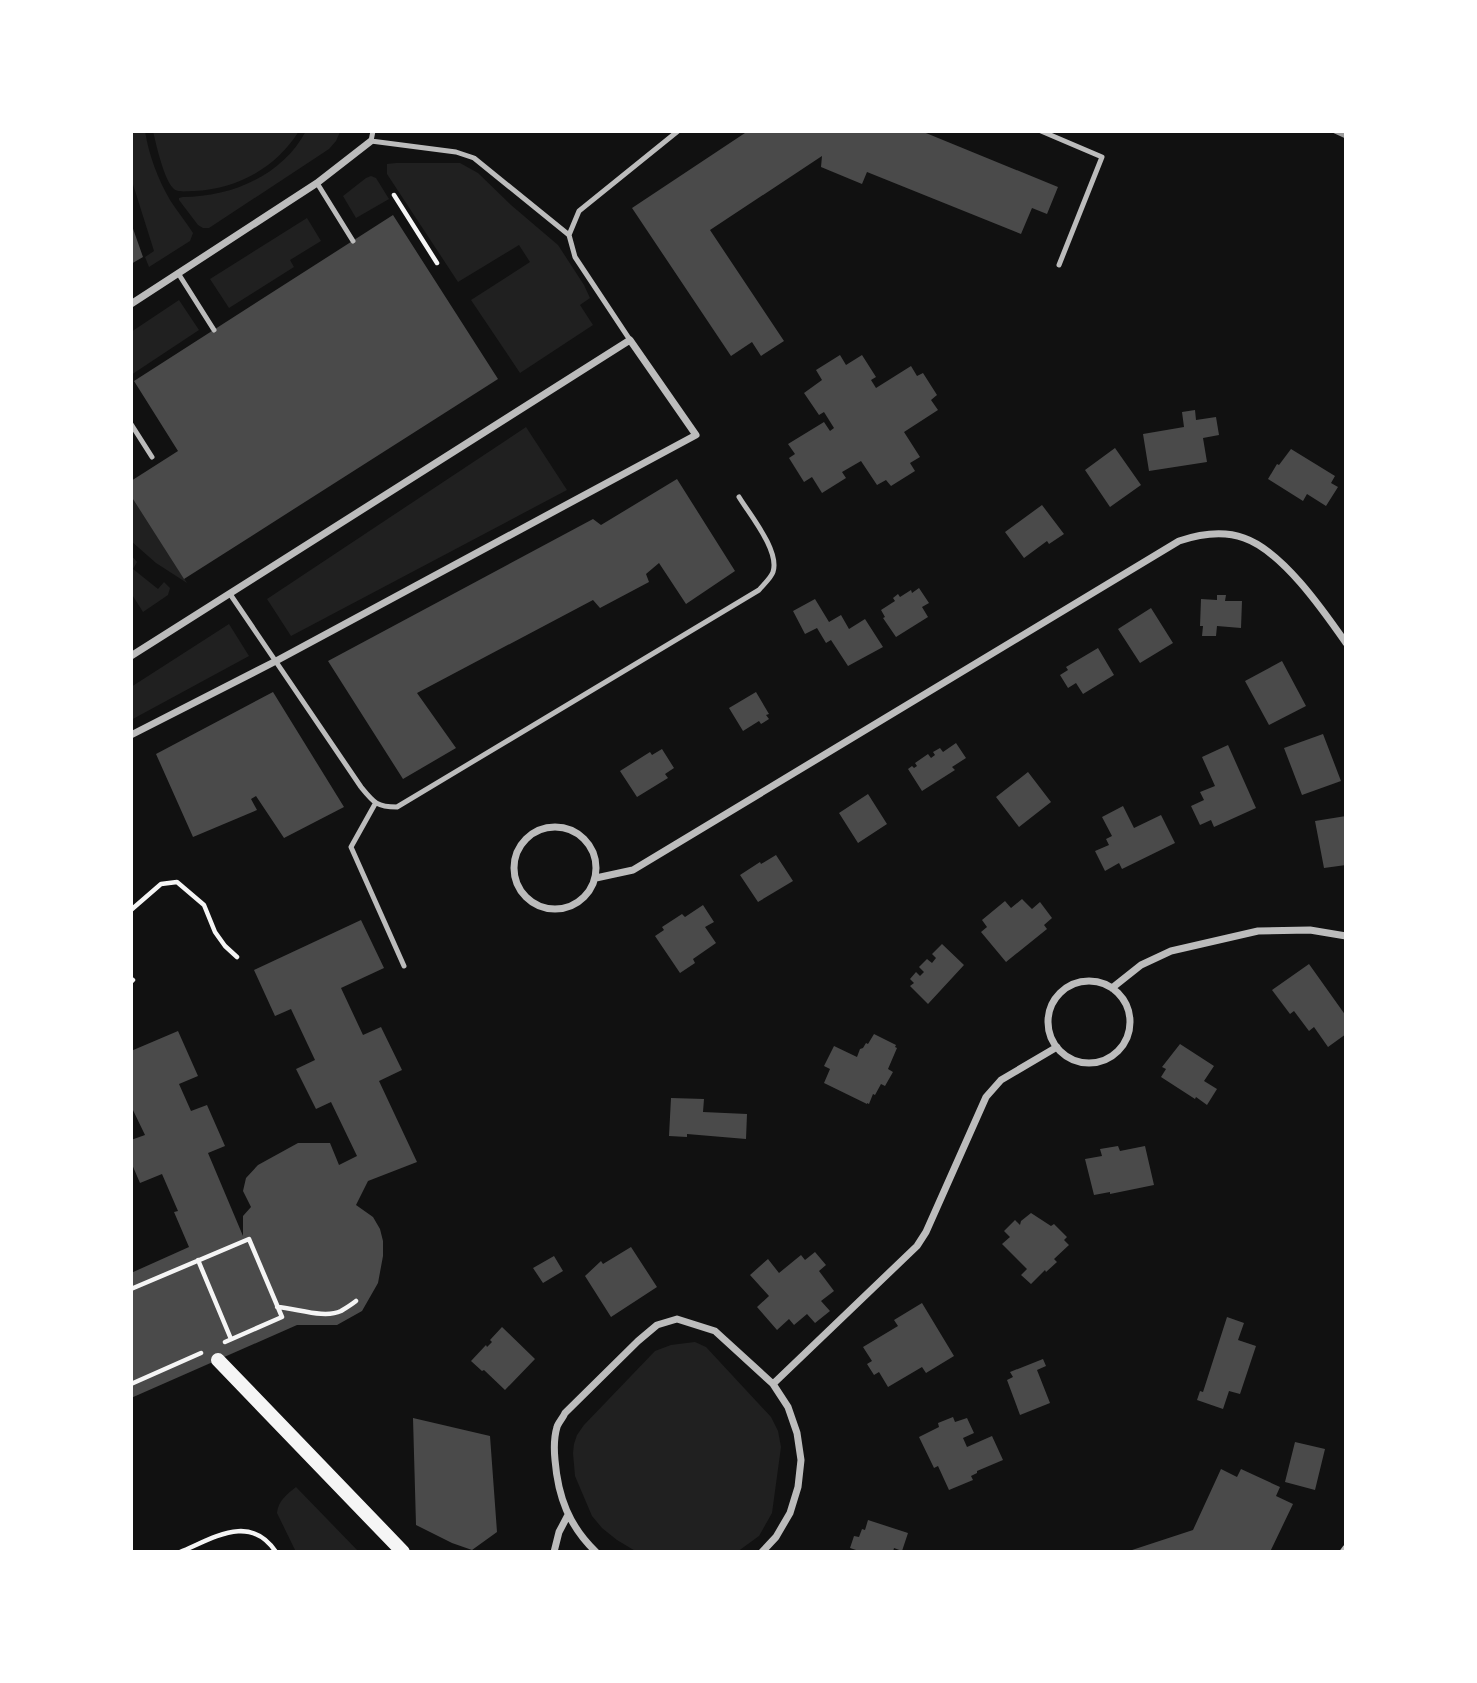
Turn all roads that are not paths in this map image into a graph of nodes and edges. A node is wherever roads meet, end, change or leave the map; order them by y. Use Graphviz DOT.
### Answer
graph roads {
  1 [pos="373,131"];
  2 [pos="678,131"];
  3 [pos="1041,131"];
  4 [pos="372,141"];
  5 [pos="317,183"];
  6 [pos="569,234"];
  7 [pos="353,241"];
  8 [pos="1059,265"];
  9 [pos="178,273"];
  10 [pos="131,304"];
  11 [pos="214,330"];
  12 [pos="630,340"];
  13 [pos="131,424"];
  14 [pos="152,457"];
  15 [pos="739,497"];
  16 [pos="230,594"];
  17 [pos="1346,643"];
  18 [pos="131,656"];
  19 [pos="276,661"];
  20 [pos="131,735"];
  21 [pos="375,804"];
  22 [pos="596,878"];
  23 [pos="1346,936"];
  24 [pos="404,967"];
  25 [pos="1112,988"];
  26 [pos="1057,1047"];
  27 [pos="212,1355"];
  28 [pos="773,1384"];
  29 [pos="568,1515"];
  30 [pos="403,1552"];
  31 [pos="554,1552"];
  32 [pos="596,1552"];
  33 [pos="762,1552"];
  1 -- 4 [label="lane"];
  2 -- 6 [label="lane"];
  3 -- 8 [label="lane"];
  4 -- 5 [label="street"];
  4 -- 6 [label="lane"];
  5 -- 7 [label="lane"];
  5 -- 9 [label="street"];
  6 -- 12 [label="lane"];
  9 -- 10 [label="street"];
  9 -- 11 [label="lane"];
  12 -- 16 [label="street"];
  12 -- 19 [label="street"];
  13 -- 14 [label="lane"];
  15 -- 21 [label="lane"];
  16 -- 18 [label="street"];
  16 -- 19 [label="lane"];
  17 -- 22 [label="street"];
  19 -- 20 [label="street"];
  19 -- 21 [label="lane"];
  21 -- 24 [label="lane"];
  22 -- 22 [label="street"];
  23 -- 25 [label="street"];
  25 -- 26 [label="street"];
  25 -- 26 [label="street"];
  26 -- 28 [label="street"];
  27 -- 30 [label="main road"];
  28 -- 29 [label="street"];
  28 -- 33 [label="street"];
  29 -- 31 [label="street"];
  29 -- 32 [label="street"];
}
